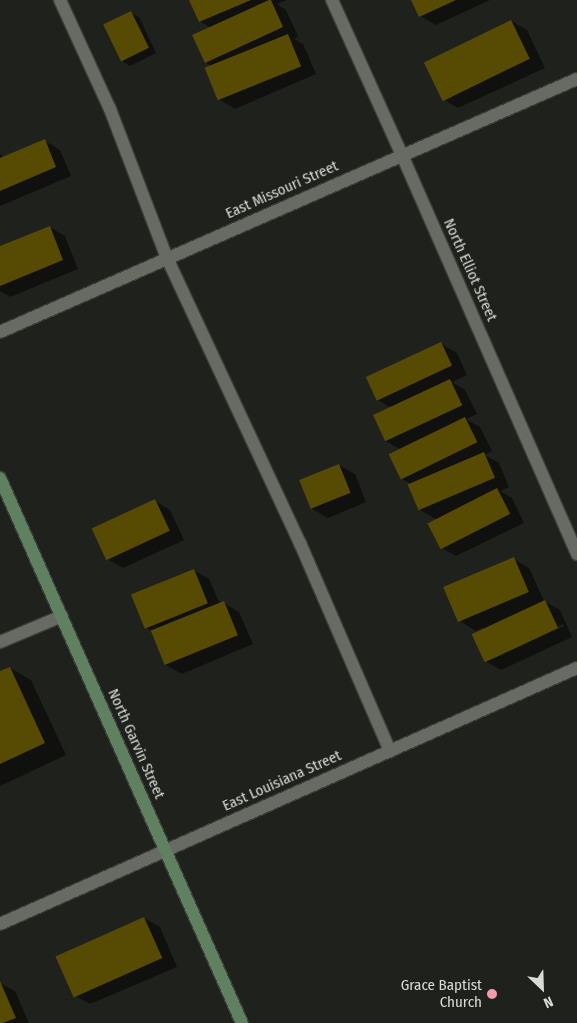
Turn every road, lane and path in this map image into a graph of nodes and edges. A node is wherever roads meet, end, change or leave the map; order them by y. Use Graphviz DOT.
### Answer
graph roads {
  1 [pos="60,0"];
  2 [pos="332,0"];
  3 [pos="577,79"];
  4 [pos="402,155"];
  5 [pos="167,258"];
  6 [pos="0,332"];
  7 [pos="0,478"];
  8 [pos="577,554"];
  9 [pos="62,616"];
  10 [pos="0,642"];
  11 [pos="577,668"];
  12 [pos="390,751"];
  13 [pos="166,850"];
  14 [pos="0,924"];
  15 [pos="242,1023"];
  1 -- 5 [label="street"];
  2 -- 4 [label="street, North Elliot Street"];
  3 -- 4 [label="street, East Missouri Street"];
  4 -- 5 [label="street, East Missouri Street"];
  4 -- 8 [label="street, North Elliot Street"];
  5 -- 6 [label="street, East Missouri Street"];
  5 -- 12 [label="street"];
  7 -- 9 [label="main road, North Garvin Street"];
  9 -- 10 [label="street"];
  9 -- 13 [label="main road, North Garvin Street"];
  11 -- 12 [label="street, East Louisiana Street"];
  12 -- 13 [label="street, East Louisiana Street"];
  13 -- 14 [label="street, East Louisiana Street"];
  13 -- 15 [label="main road, North Garvin Street"];
}
